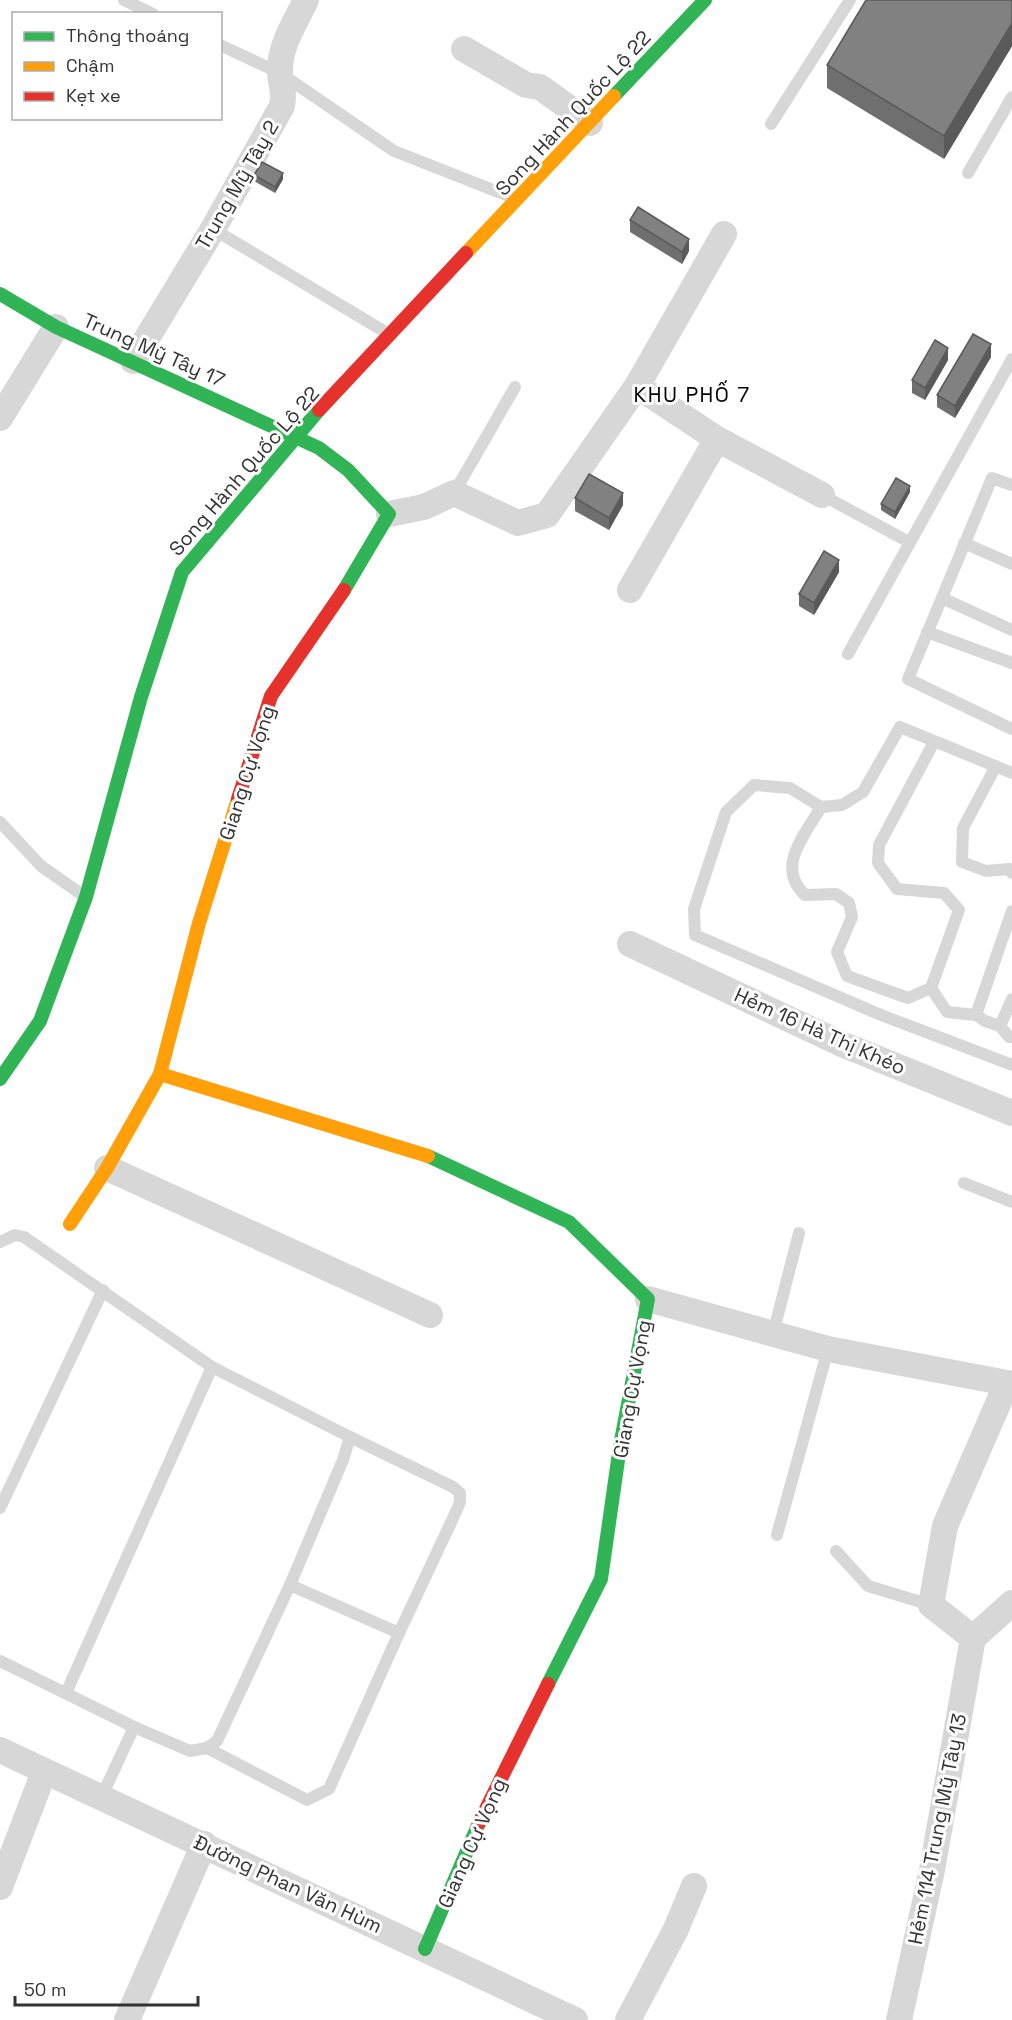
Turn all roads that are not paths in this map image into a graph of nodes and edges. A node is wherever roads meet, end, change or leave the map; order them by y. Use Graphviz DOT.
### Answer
graph roads {
  1 [pos="124,0"];
  2 [pos="306,0"];
  3 [pos="850,0"];
  4 [pos="699,2"];
  5 [pos="149,12"];
  6 [pos="222,46"];
  7 [pos="464,49"];
  8 [pos="280,74"];
  9 [pos="1012,97"];
  10 [pos="590,123"];
  11 [pos="771,124"];
  12 [pos="968,173"];
  13 [pos="518,200"];
  14 [pos="213,229"];
  15 [pos="724,234"];
  16 [pos="0,294"];
  17 [pos="56,327"];
  18 [pos="391,336"];
  19 [pos="1012,359"];
  20 [pos="133,361"];
  21 [pos="637,386"];
  22 [pos="515,387"];
  23 [pos="0,418"];
  24 [pos="295,435"];
  25 [pos="717,439"];
  26 [pos="1012,485"];
  27 [pos="454,493"];
  28 [pos="822,495"];
  29 [pos="389,514"];
  30 [pos="909,542"];
  31 [pos="964,543"];
  32 [pos="1012,564"];
  33 [pos="630,590"];
  34 [pos="942,598"];
  35 [pos="1012,630"];
  36 [pos="927,632"];
  37 [pos="848,654"];
  38 [pos="1012,663"];
  39 [pos="1012,729"];
  40 [pos="934,742"];
  41 [pos="996,766"];
  42 [pos="1012,772"];
  43 [pos="821,807"];
  44 [pos="0,822"];
  45 [pos="1012,873"];
  46 [pos="86,897"];
  47 [pos="1012,911"];
  48 [pos="630,944"];
  49 [pos="931,988"];
  50 [pos="1012,999"];
  51 [pos="976,1015"];
  52 [pos="1000,1026"];
  53 [pos="1012,1037"];
  54 [pos="1012,1065"];
  55 [pos="160,1074"];
  56 [pos="0,1079"];
  57 [pos="1012,1113"];
  58 [pos="107,1168"];
  59 [pos="964,1183"];
  60 [pos="1012,1202"];
  61 [pos="70,1224"];
  62 [pos="799,1233"];
  63 [pos="0,1242"];
  64 [pos="103,1290"];
  65 [pos="648,1299"];
  66 [pos="430,1314"];
  67 [pos="772,1334"];
  68 [pos="828,1349"];
  69 [pos="212,1367"];
  70 [pos="1010,1381"];
  71 [pos="350,1437"];
  72 [pos="0,1508"];
  73 [pos="777,1534"];
  74 [pos="836,1551"];
  75 [pos="290,1585"];
  76 [pos="1012,1604"];
  77 [pos="931,1605"];
  78 [pos="399,1633"];
  79 [pos="973,1638"];
  80 [pos="0,1661"];
  81 [pos="66,1693"];
  82 [pos="134,1727"];
  83 [pos="207,1748"];
  84 [pos="0,1750"];
  85 [pos="44,1772"];
  86 [pos="102,1796"];
  87 [pos="204,1844"];
  88 [pos="694,1886"];
  89 [pos="0,1887"];
  90 [pos="425,1949"];
  91 [pos="126,2020"];
  92 [pos="575,2020"];
  93 [pos="628,2020"];
  94 [pos="899,2020"];
  1 -- 5 [label="lane"];
  2 -- 8 [label="street, Trung Mỹ Tây 2"];
  3 -- 11 [label="lane"];
  4 -- 10 [label="street, Song Hành Quốc Lộ 22"];
  6 -- 8 [label="lane"];
  7 -- 10 [label="street"];
  8 -- 13 [label="lane"];
  8 -- 14 [label="street, Trung Mỹ Tây 2"];
  9 -- 12 [label="lane"];
  10 -- 13 [label="street, Song Hành Quốc Lộ 22"];
  13 -- 18 [label="street, Song Hành Quốc Lộ 22"];
  14 -- 18 [label="lane"];
  14 -- 20 [label="street, Trung Mỹ Tây 2"];
  15 -- 21 [label="street"];
  16 -- 17 [label="street, Trung Mỹ Tây 17"];
  17 -- 20 [label="street, Trung Mỹ Tây 17"];
  17 -- 23 [label="street"];
  18 -- 24 [label="street, Song Hành Quốc Lộ 22"];
  19 -- 30 [label="lane"];
  20 -- 24 [label="street, Trung Mỹ Tây 17"];
  21 -- 25 [label="street"];
  21 -- 27 [label="street"];
  22 -- 27 [label="lane"];
  24 -- 29 [label="street"];
  24 -- 46 [label="street, Song Hành Quốc Lộ 22"];
  25 -- 28 [label="street"];
  25 -- 33 [label="street"];
  26 -- 31 [label="lane"];
  27 -- 29 [label="street"];
  28 -- 30 [label="lane"];
  29 -- 55 [label="street, Giang Cự Vọng"];
  30 -- 37 [label="lane"];
  31 -- 32 [label="lane"];
  31 -- 34 [label="lane"];
  34 -- 35 [label="lane"];
  34 -- 36 [label="lane"];
  36 -- 38 [label="lane"];
  36 -- 39 [label="lane"];
  40 -- 41 [label="lane"];
  40 -- 43 [label="lane"];
  40 -- 49 [label="lane"];
  41 -- 42 [label="lane"];
  41 -- 45 [label="lane"];
  43 -- 49 [label="lane"];
  43 -- 54 [label="lane"];
  44 -- 46 [label="lane"];
  46 -- 56 [label="street, Song Hành Quốc Lộ 22"];
  47 -- 51 [label="lane"];
  48 -- 57 [label="street, Hẻm 16 Hà Thị Khéo"];
  49 -- 51 [label="lane"];
  50 -- 52 [label="lane"];
  51 -- 52 [label="lane"];
  52 -- 53 [label="lane"];
  55 -- 58 [label="street, Giang Cự Vọng"];
  55 -- 65 [label="street, Giang Cự Vọng"];
  58 -- 61 [label="street, Giang Cự Vọng"];
  58 -- 66 [label="street"];
  59 -- 60 [label="lane"];
  62 -- 67 [label="lane"];
  63 -- 64 [label="lane"];
  64 -- 69 [label="lane"];
  64 -- 72 [label="lane"];
  65 -- 67 [label="street"];
  65 -- 90 [label="street, Giang Cự Vọng"];
  67 -- 68 [label="street"];
  68 -- 70 [label="street"];
  68 -- 73 [label="lane"];
  69 -- 71 [label="lane"];
  69 -- 81 [label="lane"];
  70 -- 77 [label="street"];
  71 -- 75 [label="lane"];
  71 -- 78 [label="lane"];
  74 -- 77 [label="lane"];
  75 -- 78 [label="lane"];
  75 -- 83 [label="lane"];
  76 -- 79 [label="street"];
  77 -- 79 [label="street"];
  78 -- 83 [label="lane"];
  79 -- 94 [label="street, Hẻm 114 Trung Mỹ Tây 13"];
  80 -- 81 [label="lane"];
  81 -- 82 [label="lane"];
  82 -- 83 [label="lane"];
  82 -- 86 [label="lane"];
  84 -- 85 [label="street, Đường Phan Văn Hùm"];
  85 -- 86 [label="street, Đường Phan Văn Hùm"];
  85 -- 89 [label="street"];
  86 -- 87 [label="street, Đường Phan Văn Hùm"];
  87 -- 90 [label="street, Đường Phan Văn Hùm"];
  87 -- 91 [label="street"];
  88 -- 93 [label="street"];
  90 -- 92 [label="street, Đường Phan Văn Hùm"];
}
